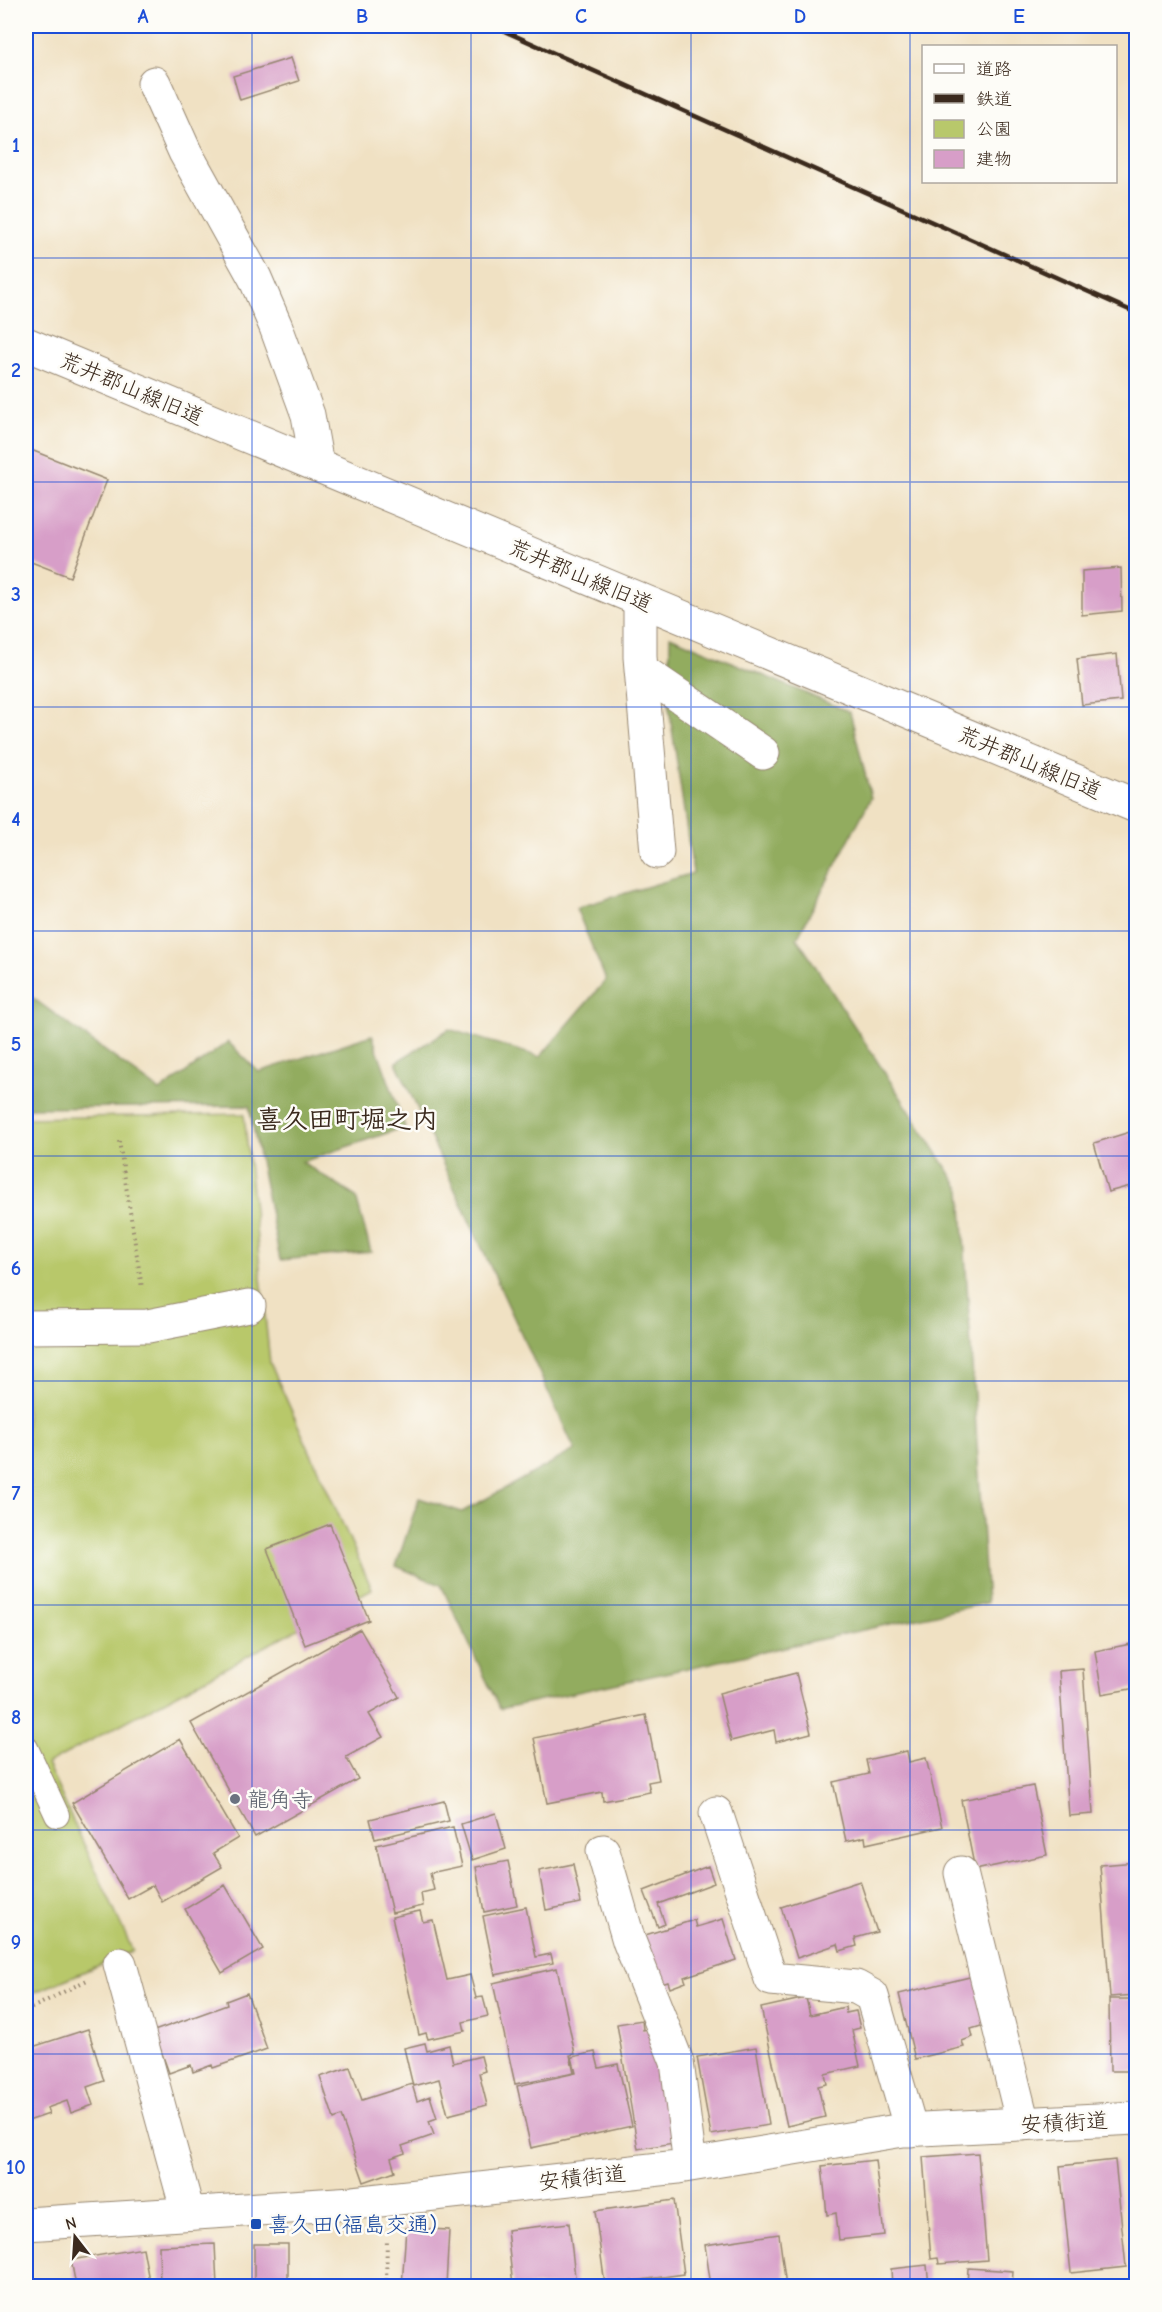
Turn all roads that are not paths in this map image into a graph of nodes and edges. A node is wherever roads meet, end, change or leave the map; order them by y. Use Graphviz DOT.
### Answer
graph roads {
  1 [pos="154,83"];
  2 [pos="26,344"];
  3 [pos="317,465"];
  4 [pos="640,600"];
  5 [pos="640,670"];
  6 [pos="763,753"];
  7 [pos="1137,806"];
  8 [pos="657,852"];
  9 [pos="249,1306"];
  10 [pos="26,1327"];
  11 [pos="26,1748"];
  12 [pos="716,1813"];
  13 [pos="57,1815"];
  14 [pos="603,1851"];
  15 [pos="961,1873"];
  16 [pos="120,1964"];
  17 [pos="1137,2118"];
  18 [pos="1023,2124"];
  19 [pos="911,2130"];
  20 [pos="690,2165"];
  21 [pos="188,2213"];
  22 [pos="26,2224"];
  1 -- 3 [label="street"];
  2 -- 3 [label="street, 荒井郡山線旧道"];
  3 -- 4 [label="street, 荒井郡山線旧道"];
  4 -- 5 [label="street"];
  4 -- 7 [label="street, 荒井郡山線旧道"];
  5 -- 6 [label="street"];
  5 -- 8 [label="street"];
  9 -- 10 [label="street"];
  11 -- 13 [label="lane"];
  12 -- 19 [label="street"];
  14 -- 20 [label="street"];
  15 -- 18 [label="street"];
  16 -- 21 [label="street"];
  17 -- 18 [label="street, 安積街道"];
  18 -- 19 [label="street, 安積街道"];
  19 -- 20 [label="street, 安積街道"];
  20 -- 21 [label="street, 安積街道"];
  21 -- 22 [label="street, 安積街道"];
}
